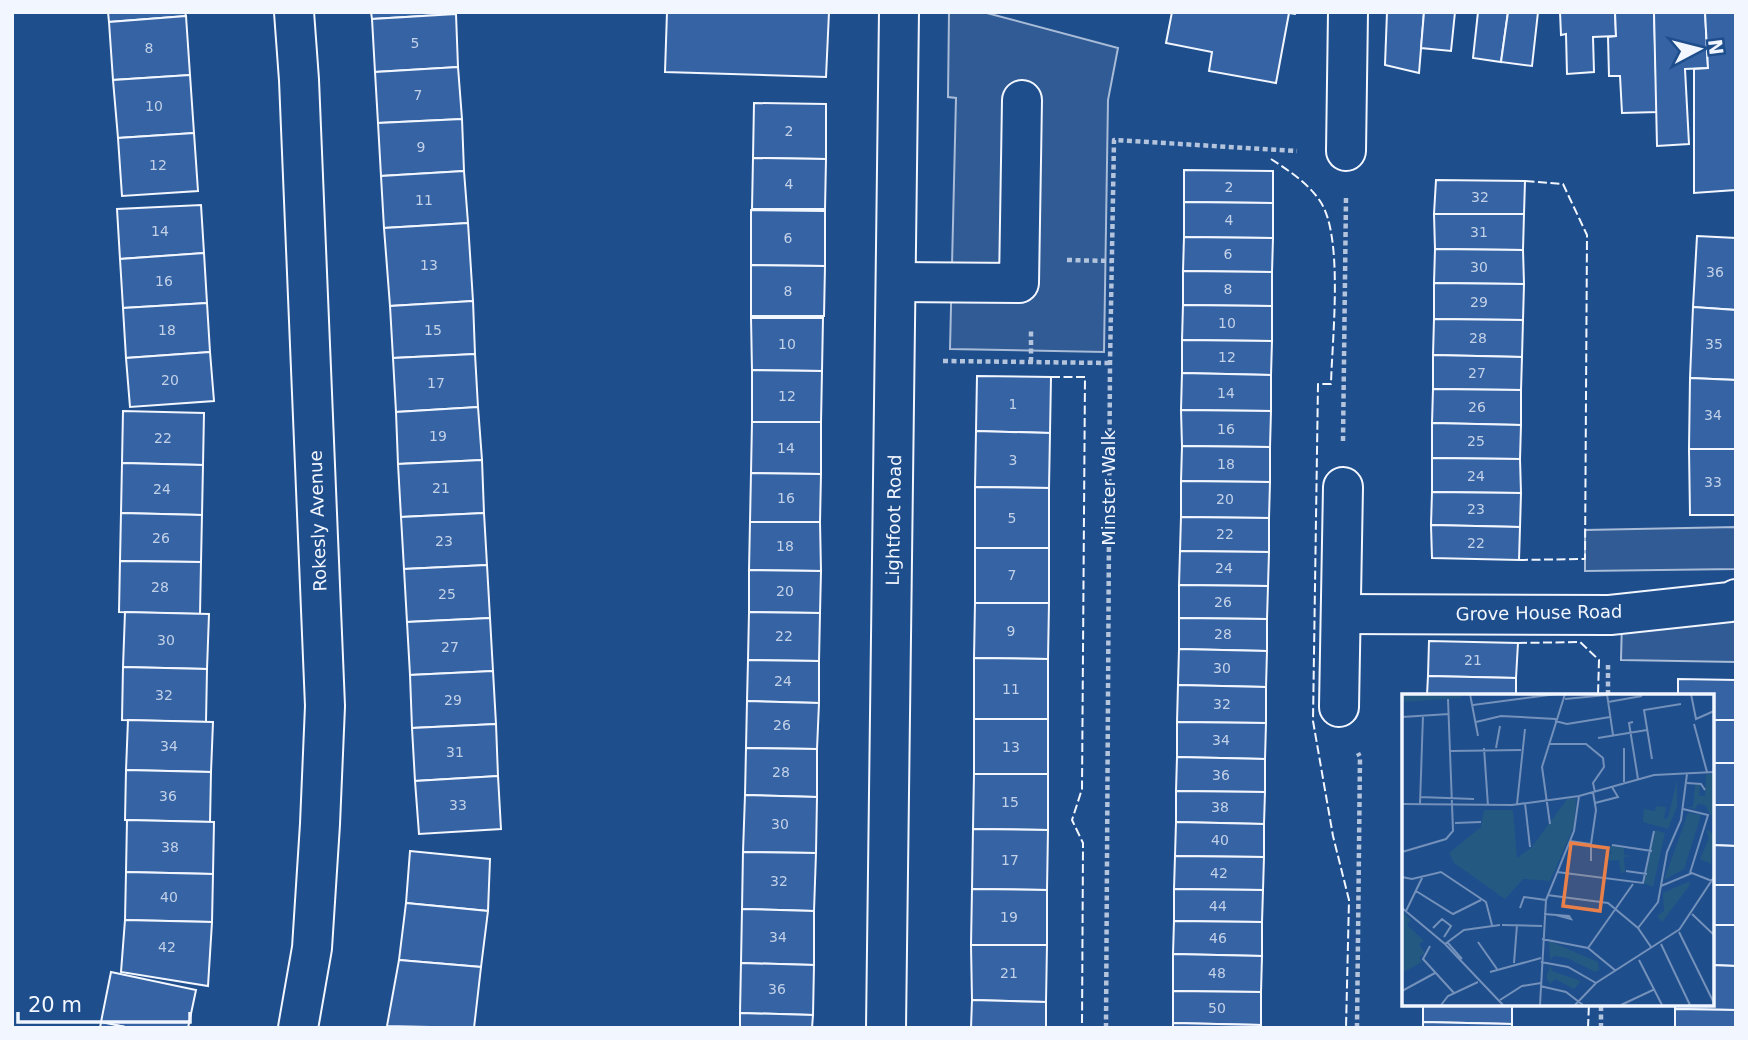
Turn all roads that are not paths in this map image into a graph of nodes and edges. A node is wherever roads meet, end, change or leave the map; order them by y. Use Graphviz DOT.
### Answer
graph roads {
  1 [pos="294,12"];
  2 [pos="899,12"];
  3 [pos="1349,12"];
  4 [pos="1022,100"];
  5 [pos="1346,151"];
  6 [pos="897,282"];
  7 [pos="1343,487"];
  8 [pos="1736,599"];
  9 [pos="1341,614"];
  10 [pos="1339,706"];
  11 [pos="298,1028"];
  12 [pos="886,1028"];
  1 -- 11 [label="street, Rokesly Avenue"];
  2 -- 6 [label="street, Lightfoot Road"];
  3 -- 5 [label="street"];
  4 -- 6 [label="street"];
  6 -- 12 [label="street, Lightfoot Road"];
  7 -- 9 [label="street"];
  8 -- 9 [label="street, Grove House Road"];
  9 -- 10 [label="street"];
}
